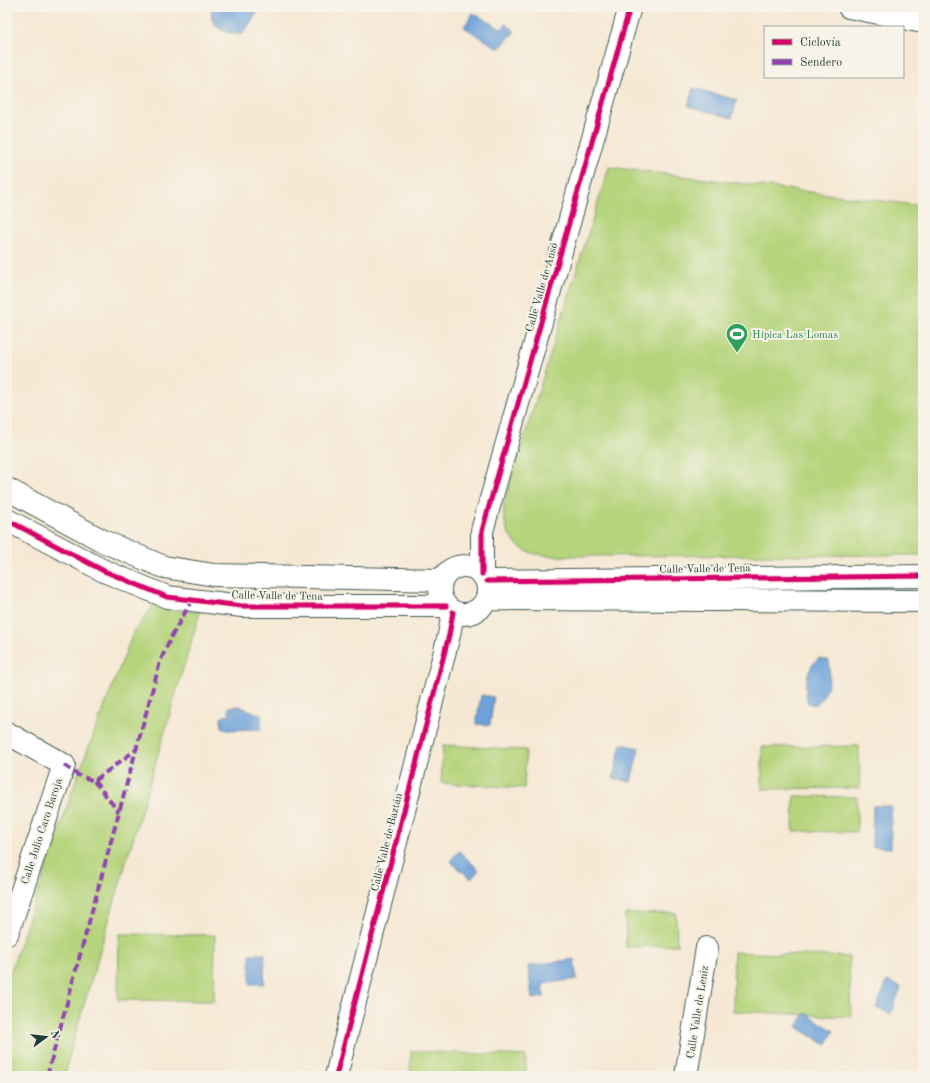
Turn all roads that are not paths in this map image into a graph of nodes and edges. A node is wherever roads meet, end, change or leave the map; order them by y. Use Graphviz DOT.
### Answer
graph roads {
  1 [pos="630,7"];
  2 [pos="849,7"];
  3 [pos="923,22"];
  4 [pos="7,489"];
  5 [pos="7,520"];
  6 [pos="482,530"];
  7 [pos="448,574"];
  8 [pos="923,576"];
  9 [pos="486,584"];
  10 [pos="923,602"];
  11 [pos="456,611"];
  12 [pos="7,733"];
  13 [pos="9,919"];
  14 [pos="707,948"];
  15 [pos="336,1076"];
  16 [pos="686,1076"];
  1 -- 6 [label="street, Calle Valle de Ansó"];
  2 -- 3 [label="street"];
  4 -- 7 [label="street, Calle Valle de Tena"];
  5 -- 11 [label="street, Calle Valle de Tena"];
  6 -- 7 [label="street, Calle Valle de Ansó"];
  6 -- 9 [label="street, Calle Valle de Ansó"];
  7 -- 9 [label="street"];
  7 -- 11 [label="street"];
  8 -- 9 [label="street, Calle Valle de Tena"];
  9 -- 10 [label="street"];
  9 -- 11 [label="street"];
  11 -- 15 [label="street, Calle Valle de Baztán"];
  12 -- 13 [label="street, Calle Julio Caro Baroja"];
  14 -- 16 [label="street, Calle Valle de Leniz"];
}
